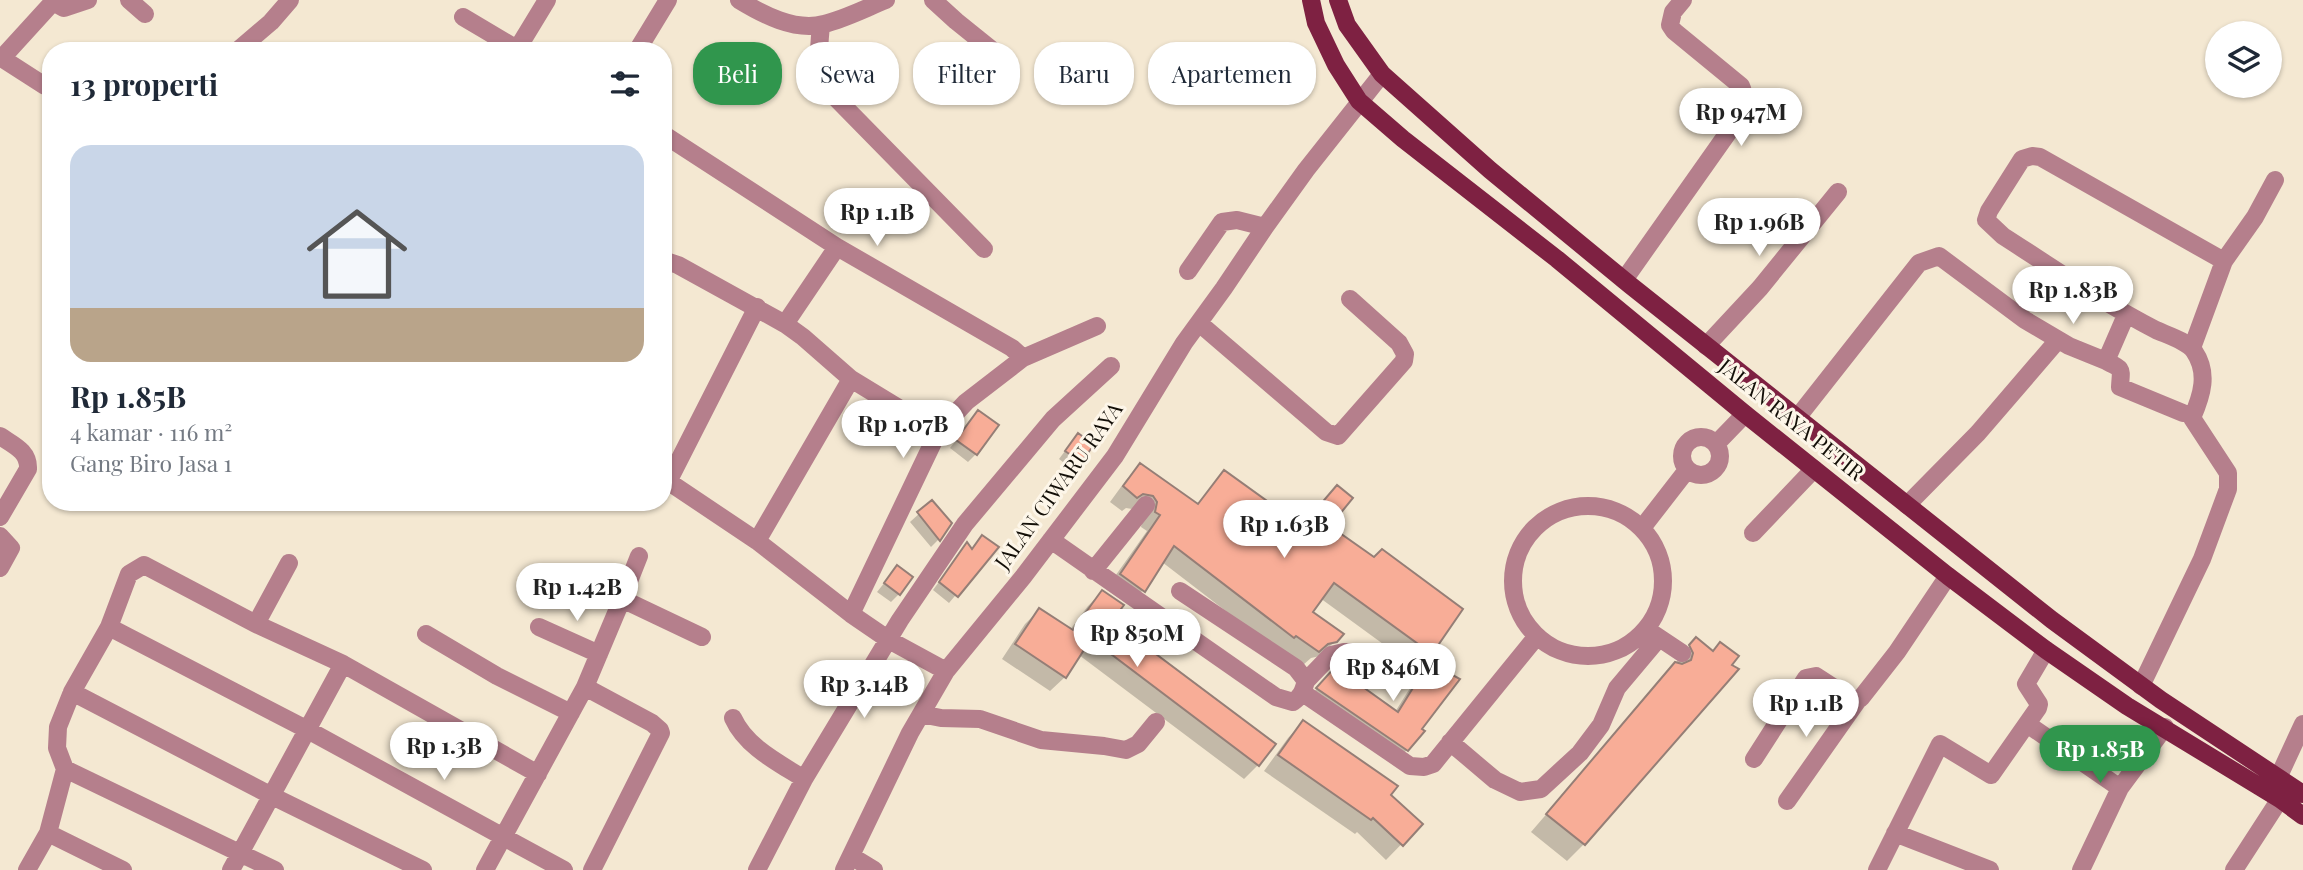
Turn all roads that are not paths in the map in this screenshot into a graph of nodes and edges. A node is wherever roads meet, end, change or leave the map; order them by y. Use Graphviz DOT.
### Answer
graph roads {
  1 [pos="88,0"];
  2 [pos="129,0"];
  3 [pos="290,0"];
  4 [pos="668,0"];
  5 [pos="739,0"];
  6 [pos="887,0"];
  7 [pos="933,0"];
  8 [pos="1311,0"];
  9 [pos="1338,0"];
  10 [pos="1683,0"];
  11 [pos="543,2"];
  12 [pos="145,14"];
  13 [pos="463,17"];
  14 [pos="821,25"];
  15 [pos="248,42"];
  16 [pos="504,42"];
  17 [pos="521,42"];
  18 [pos="642,42"];
  19 [pos="982,42"];
  20 [pos="1,57"];
  21 [pos="1382,74"];
  22 [pos="42,84"];
  23 [pos="1359,101"];
  24 [pos="672,140"];
  25 [pos="2275,180"];
  26 [pos="1838,192"];
  27 [pos="1265,227"];
  28 [pos="837,247"];
  29 [pos="984,248"];
  30 [pos="2224,261"];
  31 [pos="672,263"];
  32 [pos="1188,271"];
  33 [pos="1624,280"];
  34 [pos="1350,299"];
  35 [pos="757,307"];
  36 [pos="2126,315"];
  37 [pos="1199,323"];
  38 [pos="785,324"];
  39 [pos="1097,326"];
  40 [pos="2059,340"];
  41 [pos="1706,346"];
  42 [pos="2192,348"];
  43 [pos="1023,358"];
  44 [pos="2106,361"];
  45 [pos="1111,366"];
  46 [pos="851,379"];
  47 [pos="1745,414"];
  48 [pos="2183,414"];
  49 [pos="1797,418"];
  50 [pos="938,432"];
  51 [pos="0,436"];
  52 [pos="1716,444"];
  53 [pos="672,469"];
  54 [pos="1814,469"];
  55 [pos="1688,470"];
  56 [pos="672,484"];
  57 [pos="1146,505"];
  58 [pos="1907,505"];
  59 [pos="0,517"];
  60 [pos="1642,528"];
  61 [pos="1753,533"];
  62 [pos="0,536"];
  63 [pos="1051,540"];
  64 [pos="757,541"];
  65 [pos="639,556"];
  66 [pos="289,563"];
  67 [pos="0,568"];
  68 [pos="1093,571"];
  69 [pos="1948,576"];
  70 [pos="1180,591"];
  71 [pos="622,599"];
  72 [pos="851,614"];
  73 [pos="256,624"];
  74 [pos="108,627"];
  75 [pos="539,627"];
  76 [pos="1653,633"];
  77 [pos="426,634"];
  78 [pos="1537,636"];
  79 [pos="702,637"];
  80 [pos="888,640"];
  81 [pos="2046,650"];
  82 [pos="1682,653"];
  83 [pos="599,654"];
  84 [pos="343,664"];
  85 [pos="946,671"];
  86 [pos="1404,678"];
  87 [pos="2141,686"];
  88 [pos="585,687"];
  89 [pos="1304,687"];
  90 [pos="72,692"];
  91 [pos="1858,700"];
  92 [pos="571,713"];
  93 [pos="921,714"];
  94 [pos="733,718"];
  95 [pos="1156,722"];
  96 [pos="2027,724"];
  97 [pos="2303,724"];
  98 [pos="2165,727"];
  99 [pos="306,729"];
  100 [pos="1451,742"];
  101 [pos="1754,759"];
  102 [pos="65,769"];
  103 [pos="538,774"];
  104 [pos="2279,776"];
  105 [pos="804,779"];
  106 [pos="2120,788"];
  107 [pos="2303,794"];
  108 [pos="270,795"];
  109 [pos="2280,799"];
  110 [pos="1787,801"];
  111 [pos="2303,816"];
  112 [pos="48,833"];
  113 [pos="1895,833"];
  114 [pos="503,836"];
  115 [pos="241,852"];
  116 [pos="847,863"];
  117 [pos="27,870"];
  118 [pos="123,870"];
  119 [pos="232,870"];
  120 [pos="275,870"];
  121 [pos="423,870"];
  122 [pos="485,870"];
  123 [pos="564,870"];
  124 [pos="592,870"];
  125 [pos="757,870"];
  126 [pos="874,870"];
  127 [pos="1877,870"];
  128 [pos="1990,870"];
  129 [pos="2081,870"];
  130 [pos="2234,870"];
  1 -- 20 [label="street"];
  2 -- 12 [label="street"];
  3 -- 15 [label="street"];
  4 -- 18 [label="street"];
  5 -- 14 [label="street"];
  6 -- 14 [label="street"];
  7 -- 19 [label="street"];
  8 -- 23 [label="main road, JALAN RAYA PETIR"];
  9 -- 21 [label="main road, JALAN RAYA PETIR"];
  10 -- 33 [label="street"];
  11 -- 17 [label="street"];
  13 -- 16 [label="street"];
  14 -- 29 [label="street"];
  20 -- 22 [label="street"];
  21 -- 23 [label="street, JALAN CIWARU RAYA"];
  21 -- 33 [label="main road, JALAN RAYA PETIR"];
  23 -- 27 [label="street, JALAN CIWARU RAYA"];
  23 -- 47 [label="main road, JALAN RAYA PETIR"];
  24 -- 28 [label="street"];
  25 -- 30 [label="street"];
  26 -- 41 [label="street"];
  27 -- 32 [label="street"];
  27 -- 37 [label="street, JALAN CIWARU RAYA"];
  28 -- 38 [label="street"];
  28 -- 43 [label="street"];
  30 -- 36 [label="street"];
  30 -- 42 [label="street"];
  31 -- 35 [label="street"];
  33 -- 41 [label="main road, JALAN RAYA PETIR"];
  34 -- 37 [label="street"];
  35 -- 38 [label="street"];
  35 -- 53 [label="street"];
  36 -- 42 [label="street"];
  36 -- 44 [label="street"];
  37 -- 63 [label="street, JALAN CIWARU RAYA"];
  38 -- 46 [label="street"];
  39 -- 43 [label="street"];
  40 -- 44 [label="street"];
  40 -- 49 [label="street"];
  40 -- 58 [label="street"];
  41 -- 49 [label="main road, JALAN RAYA PETIR"];
  42 -- 87 [label="street"];
  43 -- 50 [label="street"];
  44 -- 48 [label="street"];
  45 -- 80 [label="street"];
  46 -- 50 [label="street"];
  46 -- 64 [label="street"];
  47 -- 52 [label="street"];
  47 -- 54 [label="main road, JALAN RAYA PETIR"];
  49 -- 58 [label="main road, JALAN RAYA PETIR"];
  50 -- 72 [label="street"];
  51 -- 59 [label="street"];
  52 -- 55 [label="street"];
  52 -- 55 [label="street"];
  54 -- 61 [label="street"];
  54 -- 69 [label="main road, JALAN RAYA PETIR"];
  55 -- 60 [label="street"];
  56 -- 64 [label="street"];
  57 -- 68 [label="street"];
  58 -- 87 [label="main road, JALAN RAYA PETIR"];
  60 -- 76 [label="street"];
  60 -- 78 [label="street"];
  62 -- 67 [label="street"];
  63 -- 68 [label="street"];
  63 -- 85 [label="street, JALAN CIWARU RAYA"];
  64 -- 72 [label="street"];
  65 -- 71 [label="street"];
  66 -- 73 [label="street"];
  68 -- 89 [label="street"];
  69 -- 81 [label="main road, JALAN RAYA PETIR"];
  69 -- 91 [label="street"];
  70 -- 89 [label="street"];
  71 -- 79 [label="street"];
  71 -- 83 [label="street"];
  72 -- 80 [label="street"];
  73 -- 74 [label="street"];
  73 -- 84 [label="street"];
  74 -- 90 [label="street"];
  74 -- 99 [label="street"];
  75 -- 83 [label="street"];
  76 -- 78 [label="street"];
  76 -- 82 [label="street"];
  76 -- 100 [label="street"];
  77 -- 92 [label="street"];
  78 -- 100 [label="street"];
  80 -- 85 [label="street"];
  80 -- 105 [label="street"];
  81 -- 96 [label="street"];
  81 -- 98 [label="main road, JALAN RAYA PETIR"];
  83 -- 88 [label="street"];
  84 -- 99 [label="street"];
  84 -- 103 [label="street"];
  85 -- 93 [label="street, JALAN CIWARU RAYA"];
  86 -- 89 [label="street"];
  87 -- 104 [label="main road, JALAN RAYA PETIR"];
  88 -- 92 [label="street"];
  88 -- 124 [label="street"];
  89 -- 100 [label="street"];
  90 -- 102 [label="street"];
  90 -- 108 [label="street"];
  91 -- 101 [label="street"];
  91 -- 110 [label="street"];
  92 -- 103 [label="street"];
  93 -- 95 [label="street"];
  93 -- 116 [label="street, JALAN CIWARU RAYA"];
  94 -- 105 [label="street"];
  96 -- 106 [label="street"];
  96 -- 113 [label="street"];
  97 -- 104 [label="street"];
  98 -- 106 [label="street"];
  98 -- 109 [label="main road, JALAN RAYA PETIR"];
  99 -- 108 [label="street"];
  99 -- 114 [label="street"];
  102 -- 112 [label="street"];
  102 -- 115 [label="street"];
  103 -- 114 [label="street"];
  104 -- 107 [label="main road, JALAN RAYA PETIR"];
  105 -- 125 [label="street"];
  106 -- 129 [label="street"];
  108 -- 115 [label="street"];
  108 -- 121 [label="street"];
  109 -- 111 [label="main road, JALAN RAYA PETIR"];
  109 -- 130 [label="street"];
  112 -- 117 [label="street"];
  112 -- 118 [label="street"];
  113 -- 127 [label="street"];
  113 -- 128 [label="street"];
  114 -- 122 [label="street"];
  114 -- 123 [label="street"];
  115 -- 119 [label="street"];
  115 -- 120 [label="street"];
  116 -- 126 [label="street"];
}
